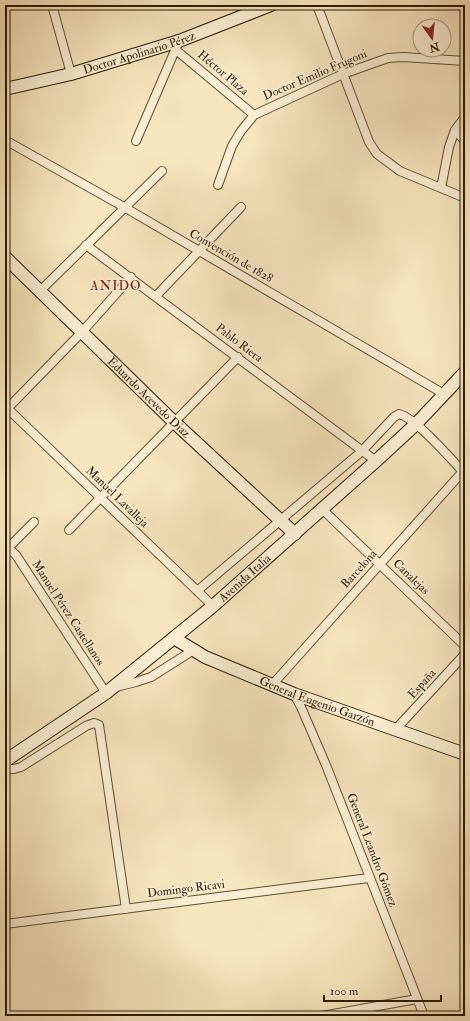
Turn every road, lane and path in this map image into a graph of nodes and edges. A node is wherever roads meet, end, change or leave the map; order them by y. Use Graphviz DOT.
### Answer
graph roads {
  1 [pos="52,5"];
  2 [pos="270,5"];
  3 [pos="317,5"];
  4 [pos="178,46"];
  5 [pos="465,61"];
  6 [pos="71,74"];
  7 [pos="343,74"];
  8 [pos="5,89"];
  9 [pos="254,115"];
  10 [pos="465,117"];
  11 [pos="455,130"];
  12 [pos="5,140"];
  13 [pos="136,141"];
  14 [pos="465,141"];
  15 [pos="162,171"];
  16 [pos="218,185"];
  17 [pos="441,188"];
  18 [pos="465,198"];
  19 [pos="124,207"];
  20 [pos="241,207"];
  21 [pos="86,244"];
  22 [pos="199,251"];
  23 [pos="5,257"];
  24 [pos="131,277"];
  25 [pos="40,291"];
  26 [pos="156,296"];
  27 [pos="82,332"];
  28 [pos="238,357"];
  29 [pos="465,372"];
  30 [pos="444,394"];
  31 [pos="6,408"];
  32 [pos="174,422"];
  33 [pos="416,424"];
  34 [pos="362,451"];
  35 [pos="376,461"];
  36 [pos="464,471"];
  37 [pos="100,497"];
  38 [pos="323,510"];
  39 [pos="280,520"];
  40 [pos="34,522"];
  41 [pos="69,530"];
  42 [pos="295,534"];
  43 [pos="7,548"];
  44 [pos="379,564"];
  45 [pos="197,591"];
  46 [pos="212,606"];
  47 [pos="174,638"];
  48 [pos="465,646"];
  49 [pos="192,651"];
  50 [pos="465,654"];
  51 [pos="272,685"];
  52 [pos="110,690"];
  53 [pos="294,694"];
  54 [pos="396,729"];
  55 [pos="465,754"];
  56 [pos="5,761"];
  57 [pos="5,764"];
  58 [pos="369,878"];
  59 [pos="126,909"];
  60 [pos="5,924"];
  61 [pos="417,999"];
  62 [pos="322,1016"];
  63 [pos="424,1016"];
  1 -- 6 [label="street"];
  2 -- 4 [label="street, Doctor Apolinario Pérez"];
  3 -- 7 [label="street"];
  4 -- 6 [label="street, Doctor Apolinario Pérez"];
  4 -- 9 [label="street, Héctor Plaza"];
  4 -- 13 [label="street"];
  5 -- 7 [label="street, Doctor Emilio Frugoni"];
  6 -- 8 [label="street, Doctor Apolinario Pérez"];
  7 -- 9 [label="street, Doctor Emilio Frugoni"];
  7 -- 17 [label="street"];
  9 -- 16 [label="street, Doctor Emilio Frugoni"];
  10 -- 11 [label="street"];
  11 -- 14 [label="street"];
  11 -- 17 [label="street"];
  12 -- 19 [label="street, Convención de 1828"];
  15 -- 19 [label="street"];
  17 -- 18 [label="street"];
  19 -- 21 [label="street"];
  19 -- 22 [label="street, Convención de 1828"];
  20 -- 22 [label="street"];
  21 -- 24 [label="street, Pablo Riera"];
  21 -- 25 [label="street"];
  22 -- 26 [label="street"];
  22 -- 30 [label="street, Convención de 1828"];
  23 -- 25 [label="street, Eduardo Acevedo Diaz"];
  24 -- 26 [label="street, Pablo Riera"];
  24 -- 27 [label="street"];
  25 -- 27 [label="street, Eduardo Acevedo Diaz"];
  26 -- 28 [label="street, Pablo Riera"];
  27 -- 31 [label="street"];
  27 -- 32 [label="street, Eduardo Acevedo Diaz"];
  28 -- 32 [label="street"];
  28 -- 34 [label="street, Pablo Riera"];
  29 -- 30 [label="street, Avenida Italia"];
  30 -- 33 [label="street, Avenida Italia"];
  31 -- 37 [label="street, Manuel Lavalleja"];
  32 -- 37 [label="street"];
  32 -- 39 [label="street, Eduardo Acevedo Diaz"];
  33 -- 34 [label="street"];
  33 -- 35 [label="street, Avenida Italia"];
  33 -- 36 [label="street"];
  34 -- 35 [label="street, Pablo Riera"];
  34 -- 39 [label="street"];
  35 -- 38 [label="street, Avenida Italia"];
  36 -- 44 [label="street, Barcelona"];
  37 -- 41 [label="street"];
  37 -- 45 [label="street, Manuel Lavalleja"];
  38 -- 42 [label="street, Avenida Italia"];
  38 -- 44 [label="street, Canalejas"];
  39 -- 42 [label="street, Eduardo Acevedo Diaz"];
  39 -- 45 [label="street"];
  40 -- 43 [label="street"];
  42 -- 46 [label="street, Avenida Italia"];
  43 -- 52 [label="street, Manuel Pérez Castellanos"];
  44 -- 48 [label="street, Canalejas"];
  44 -- 51 [label="street, Barcelona"];
  45 -- 46 [label="street, Manuel Lavalleja"];
  46 -- 47 [label="street, Avenida Italia"];
  47 -- 49 [label="street, General Eugenio Garzón"];
  47 -- 52 [label="street, Avenida Italia"];
  49 -- 51 [label="street, General Eugenio Garzón"];
  49 -- 52 [label="street"];
  50 -- 54 [label="street, España"];
  51 -- 53 [label="street, General Eugenio Garzón"];
  52 -- 56 [label="street, Avenida Italia"];
  53 -- 54 [label="street, General Eugenio Garzón"];
  53 -- 58 [label="street, General Leandro Gómez"];
  54 -- 55 [label="street, General Eugenio Garzón"];
  57 -- 59 [label="street"];
  58 -- 59 [label="street, Domingo Ricavi"];
  58 -- 61 [label="street, General Leandro Gómez"];
  59 -- 60 [label="street, Domingo Ricavi"];
  61 -- 62 [label="street"];
  61 -- 63 [label="street, General Leandro Gómez"];
}
